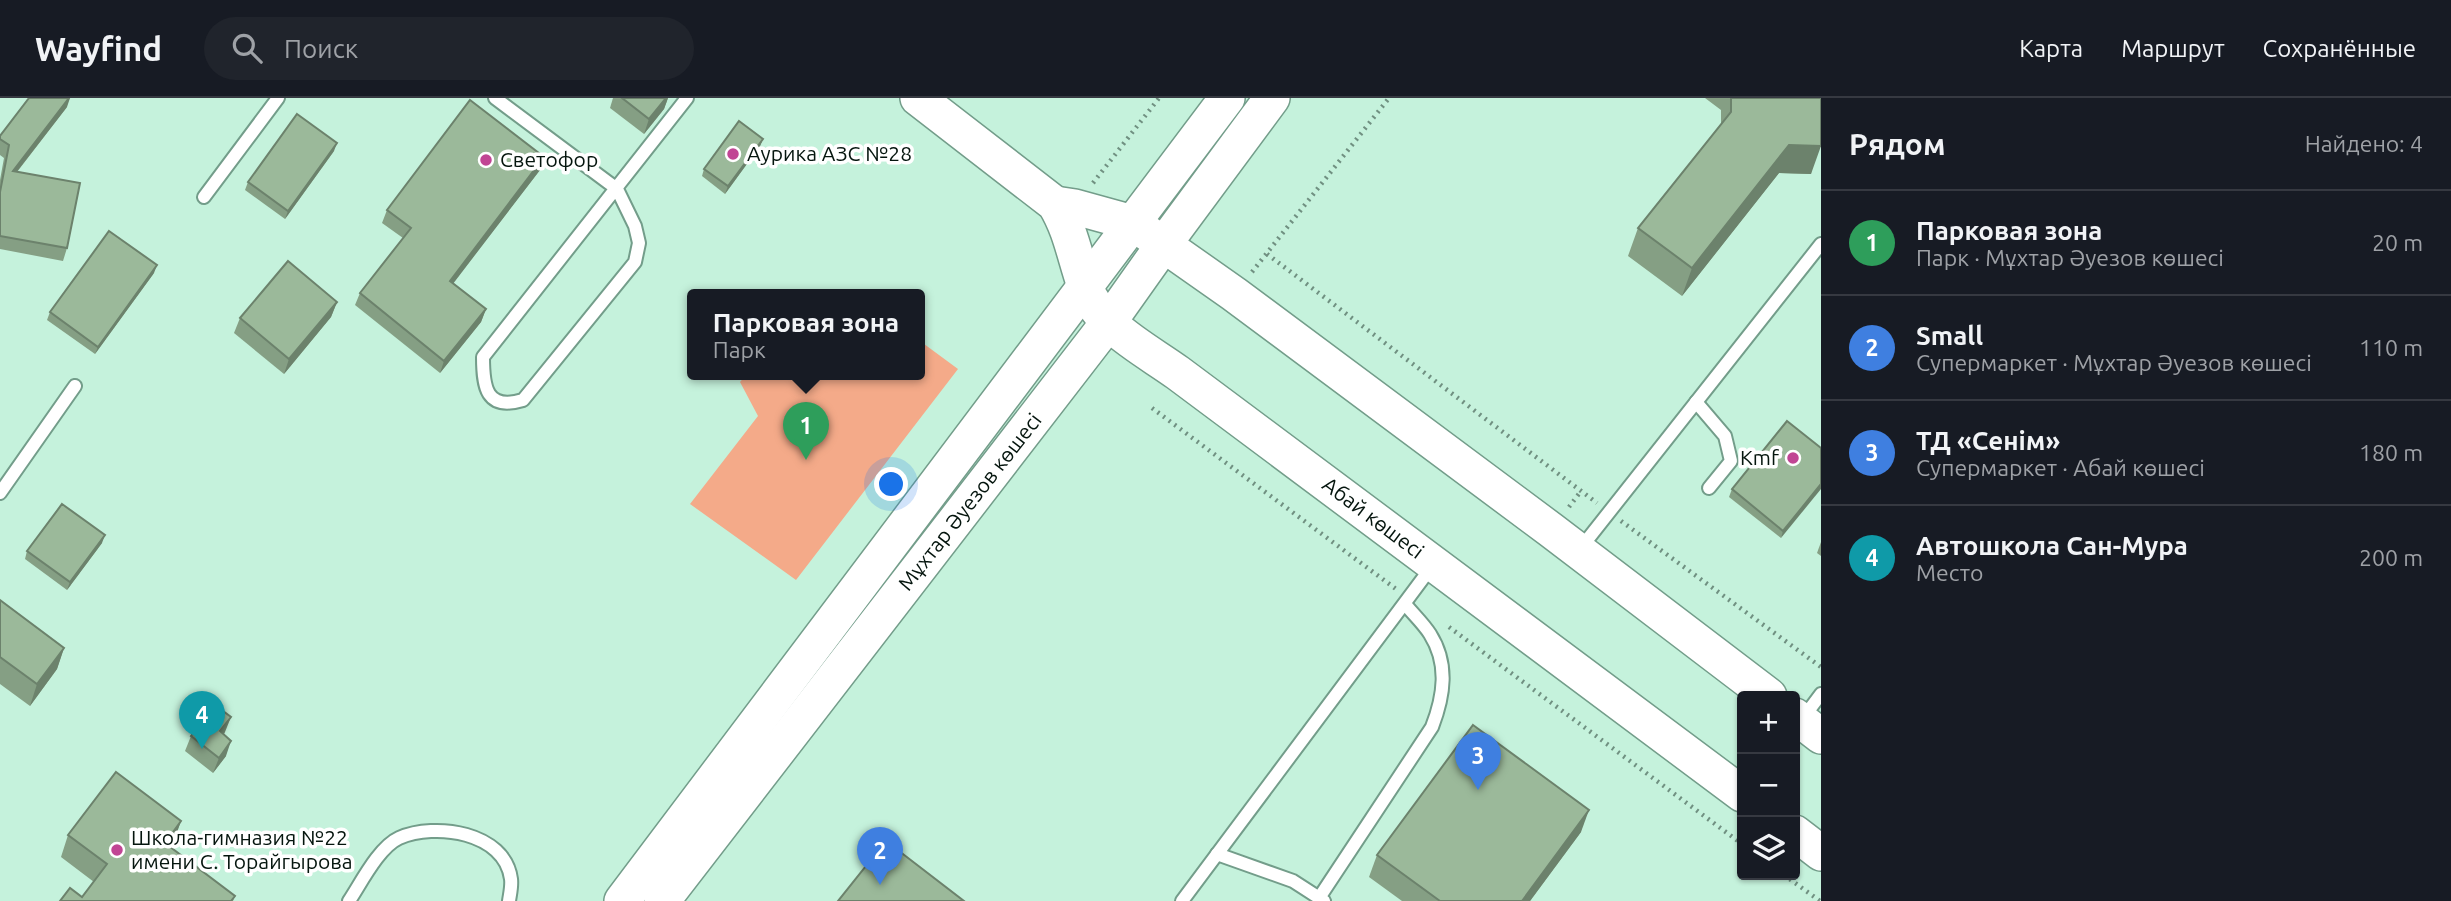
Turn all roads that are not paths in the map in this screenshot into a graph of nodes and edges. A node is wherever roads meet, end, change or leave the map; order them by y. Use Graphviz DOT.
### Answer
graph roads {
  1 [pos="278,98"];
  2 [pos="495,98"];
  3 [pos="687,98"];
  4 [pos="918,98"];
  5 [pos="1227,98"];
  6 [pos="1272,98"];
  7 [pos="617,189"];
  8 [pos="204,197"];
  9 [pos="1065,206"];
  10 [pos="1133,222"];
  11 [pos="1164,244"];
  12 [pos="1821,244"];
  13 [pos="1086,289"];
  14 [pos="1108,323"];
  15 [pos="75,386"];
  16 [pos="1696,402"];
  17 [pos="1709,488"];
  18 [pos="0,493"];
  19 [pos="1578,550"];
  20 [pos="1434,564"];
  21 [pos="1405,604"];
  22 [pos="1762,691"];
  23 [pos="1737,790"];
  24 [pos="1800,837"];
  25 [pos="1821,853"];
  26 [pos="1217,854"];
  27 [pos="646,895"];
  28 [pos="1322,900"];
  29 [pos="349,901"];
  30 [pos="509,901"];
  31 [pos="1182,901"];
  1 -- 8 [label="lane"];
  2 -- 7 [label="lane"];
  3 -- 7 [label="lane"];
  4 -- 9 [label="main road, Абай көшесі"];
  5 -- 10 [label="main road, Мұхтар Әуезов көшесі"];
  6 -- 11 [label="main road, Мұхтар Әуезов көшесі"];
  7 -- 7 [label="lane"];
  9 -- 10 [label="main road, Абай көшесі"];
  9 -- 13 [label="main road, Абай көшесі"];
  10 -- 11 [label="main road, Абай көшесі"];
  10 -- 13 [label="main road, Мұхтар Әуезов көшесі"];
  11 -- 14 [label="main road, Мұхтар Әуезов көшесі"];
  11 -- 19 [label="main road, Абай көшесі"];
  12 -- 16 [label="lane"];
  13 -- 14 [label="main road, Абай көшесі"];
  13 -- 27 [label="main road, Мұхтар Әуезов көшесі"];
  14 -- 20 [label="main road, Абай көшесі"];
  14 -- 27 [label="main road, Мұхтар Әуезов көшесі"];
  15 -- 18 [label="lane"];
  16 -- 17 [label="lane"];
  16 -- 19 [label="lane"];
  19 -- 22 [label="main road, Абай көшесі"];
  20 -- 21 [label="lane"];
  20 -- 23 [label="main road, Абай көшесі"];
  21 -- 26 [label="lane"];
  21 -- 28 [label="lane"];
  24 -- 25 [label="main road"];
  26 -- 28 [label="lane"];
  26 -- 31 [label="lane"];
  29 -- 30 [label="lane"];
}
